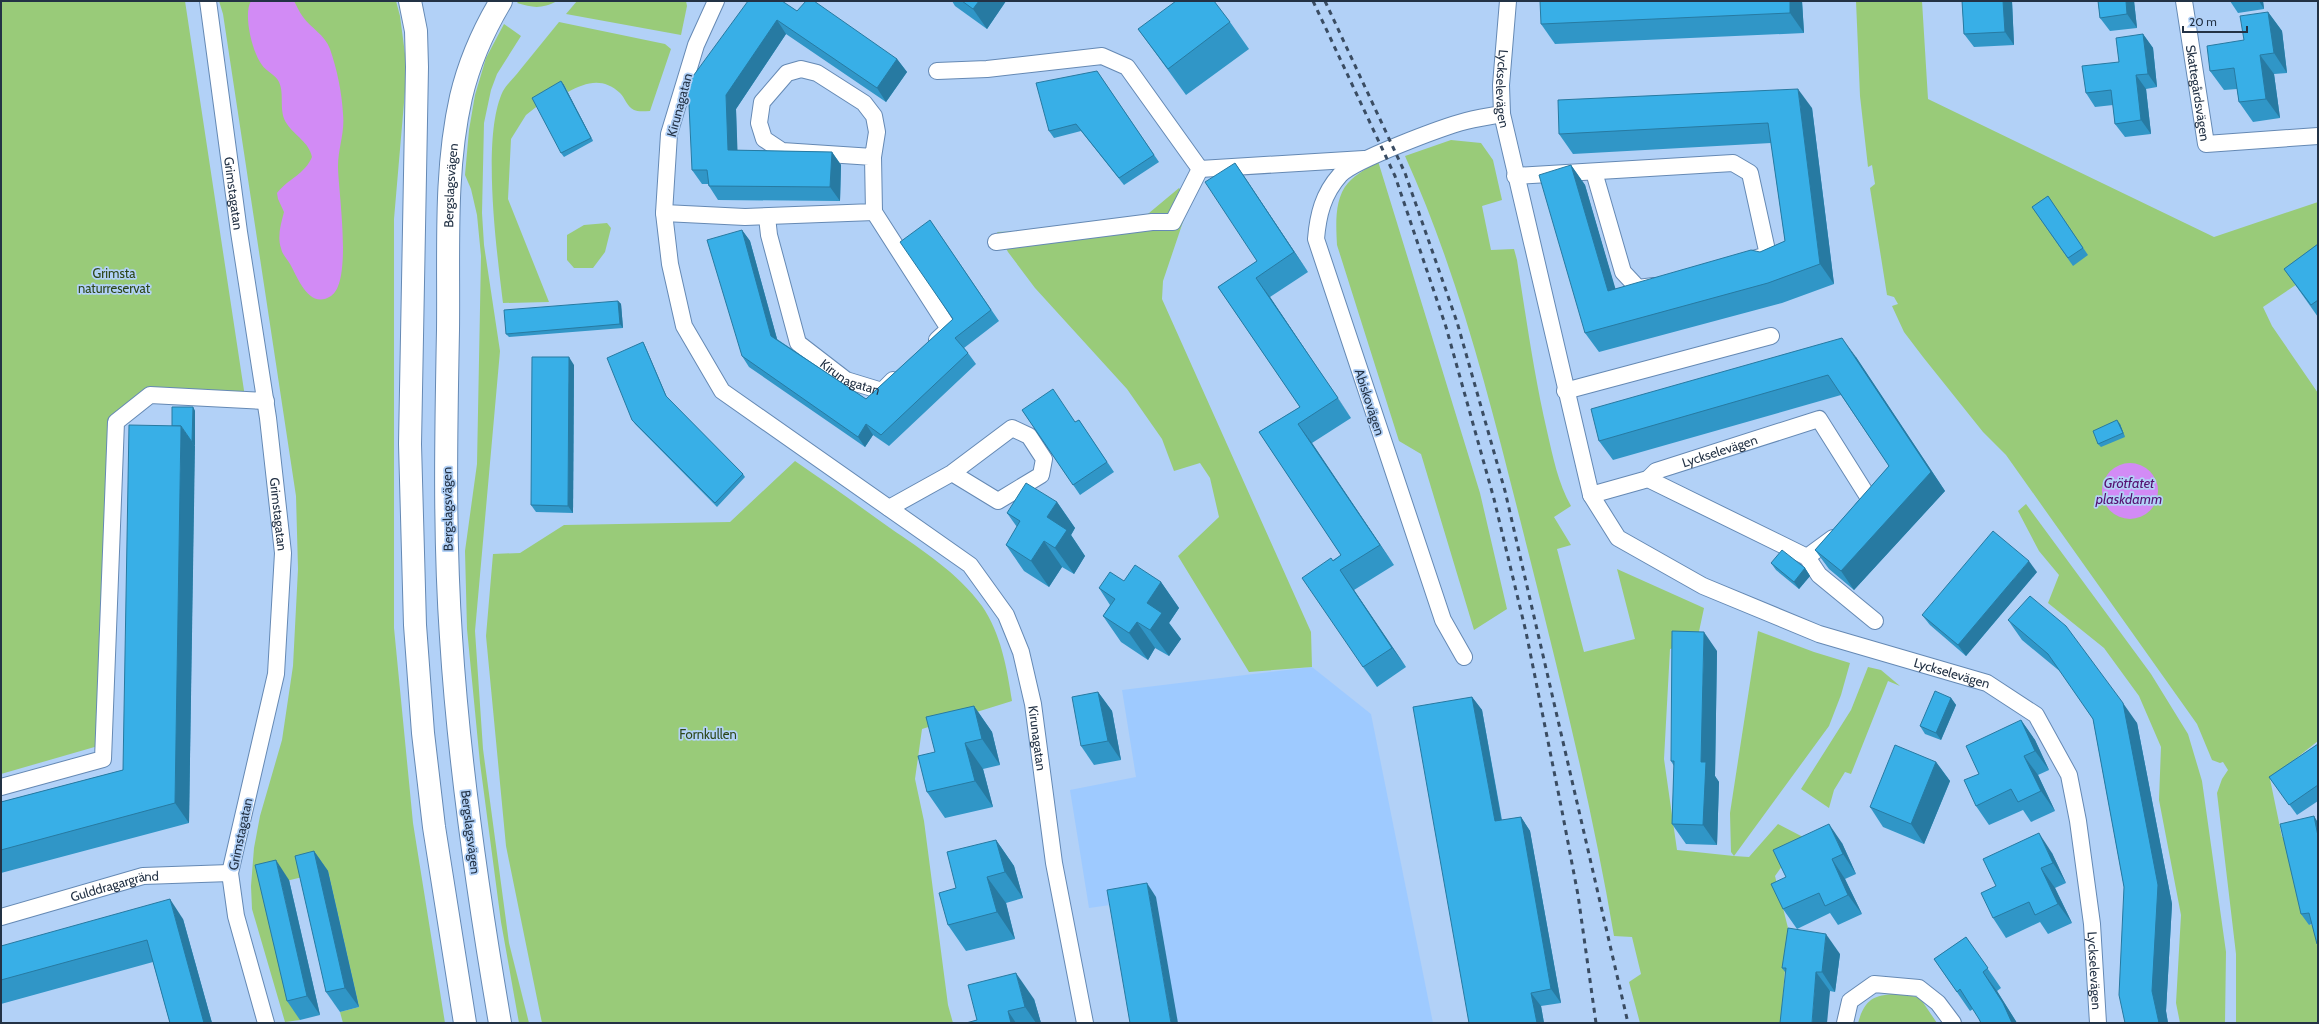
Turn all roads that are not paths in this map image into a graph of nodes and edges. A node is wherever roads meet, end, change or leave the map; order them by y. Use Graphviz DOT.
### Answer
graph roads {
  1 [pos="208,1"];
  2 [pos="410,1"];
  3 [pos="500,1"];
  4 [pos="715,1"];
  5 [pos="1508,1"];
  6 [pos="2184,1"];
  7 [pos="937,71"];
  8 [pos="1502,114"];
  9 [pos="2318,136"];
  10 [pos="873,157"];
  11 [pos="1367,159"];
  12 [pos="1200,169"];
  13 [pos="1594,172"];
  14 [pos="1515,176"];
  15 [pos="874,212"];
  16 [pos="664,213"];
  17 [pos="767,217"];
  18 [pos="996,242"];
  19 [pos="1737,264"];
  20 [pos="1669,284"];
  21 [pos="1771,336"];
  22 [pos="927,350"];
  23 [pos="904,370"];
  24 [pos="1565,391"];
  25 [pos="266,401"];
  26 [pos="952,473"];
  27 [pos="1648,479"];
  28 [pos="1591,495"];
  29 [pos="889,508"];
  30 [pos="1807,557"];
  31 [pos="1875,621"];
  32 [pos="1464,658"];
  33 [pos="1,786"];
  34 [pos="230,873"];
  35 [pos="1,917"];
  36 [pos="266,1023"];
  37 [pos="465,1023"];
  38 [pos="500,1023"];
  39 [pos="1085,1023"];
  40 [pos="1845,1023"];
  41 [pos="1953,1023"];
  42 [pos="2098,1023"];
  1 -- 25 [label="street, Grimstagatan"];
  2 -- 37 [label="main road"];
  3 -- 38 [label="main road, Bergslagsvägen"];
  4 -- 16 [label="street, Kirunagatan"];
  5 -- 8 [label="street, Lyckselevägen"];
  6 -- 9 [label="street, Skattegårdsvägen"];
  7 -- 12 [label="street"];
  8 -- 11 [label="street, Abiskovägen"];
  8 -- 14 [label="street, Lyckselevägen"];
  10 -- 10 [label="street"];
  10 -- 15 [label="street"];
  11 -- 12 [label="street, Abiskovägen"];
  11 -- 32 [label="street, Abiskovägen"];
  12 -- 18 [label="street"];
  13 -- 14 [label="street"];
  13 -- 19 [label="street"];
  13 -- 20 [label="street"];
  14 -- 24 [label="street, Lyckselevägen"];
  15 -- 17 [label="street"];
  15 -- 22 [label="street"];
  16 -- 17 [label="street"];
  16 -- 29 [label="street, Kirunagatan"];
  17 -- 23 [label="street, Kirunagatan"];
  21 -- 24 [label="street"];
  24 -- 28 [label="street, Lyckselevägen"];
  25 -- 33 [label="street"];
  25 -- 34 [label="street, Grimstagatan"];
  26 -- 26 [label="street"];
  26 -- 29 [label="street"];
  27 -- 28 [label="street, Lyckselevägen"];
  27 -- 30 [label="street"];
  27 -- 30 [label="street, Lyckselevägen"];
  28 -- 42 [label="street, Lyckselevägen"];
  29 -- 39 [label="street, Kirunagatan"];
  30 -- 31 [label="street"];
  34 -- 35 [label="street, Gulddragargränd"];
  34 -- 36 [label="street, Grimstagatan"];
  40 -- 41 [label="street"];
}
